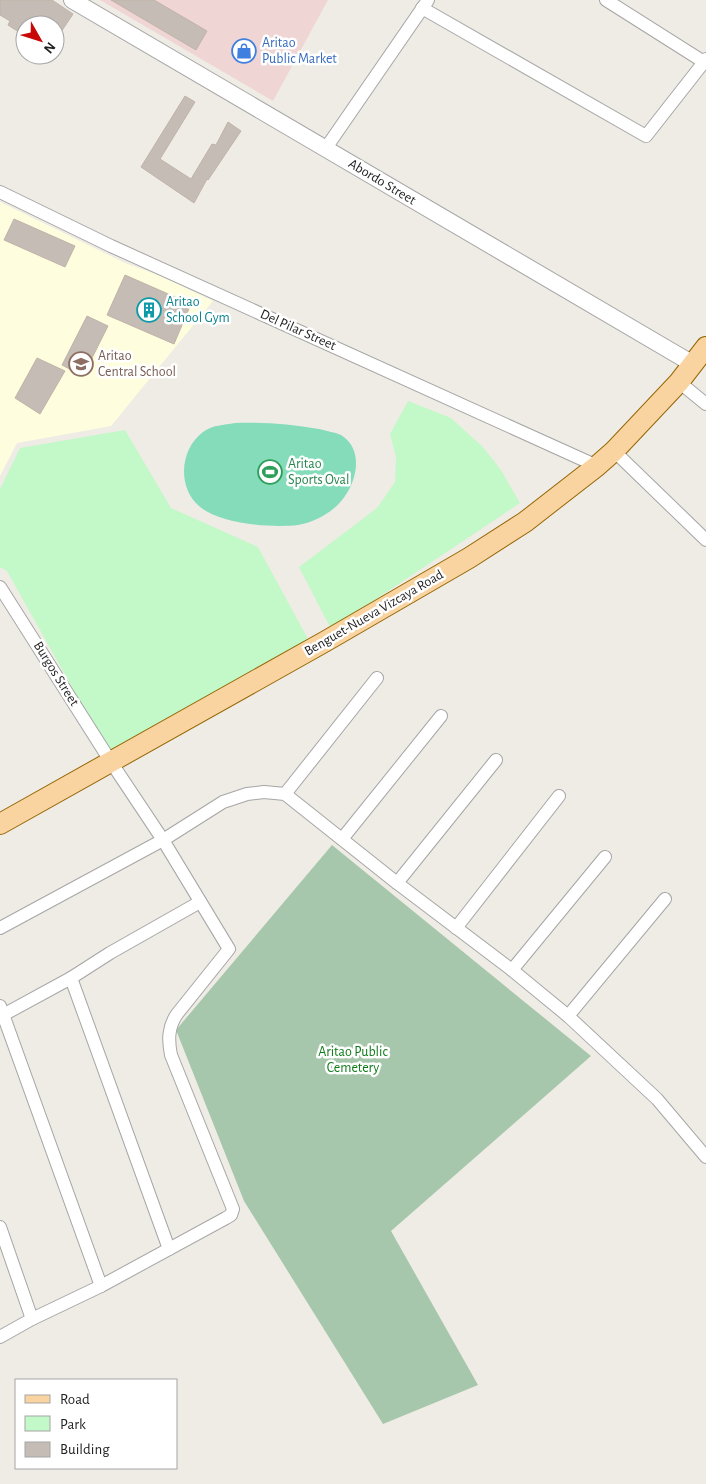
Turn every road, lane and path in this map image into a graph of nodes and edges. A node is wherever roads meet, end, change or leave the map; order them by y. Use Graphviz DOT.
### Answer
graph roads {
  1 [pos="72,0"];
  2 [pos="606,0"];
  3 [pos="425,4"];
  4 [pos="705,60"];
  5 [pos="326,148"];
  6 [pos="0,192"];
  7 [pos="706,347"];
  8 [pos="693,364"];
  9 [pos="679,382"];
  10 [pos="706,404"];
  11 [pos="614,451"];
  12 [pos="597,466"];
  13 [pos="706,540"];
  14 [pos="0,587"];
  15 [pos="377,678"];
  16 [pos="441,716"];
  17 [pos="496,760"];
  18 [pos="111,762"];
  19 [pos="285,794"];
  20 [pos="559,796"];
  21 [pos="0,824"];
  22 [pos="342,839"];
  23 [pos="163,840"];
  24 [pos="605,857"];
  25 [pos="397,883"];
  26 [pos="665,899"];
  27 [pos="200,902"];
  28 [pos="0,928"];
  29 [pos="456,928"];
  30 [pos="512,970"];
  31 [pos="71,978"];
  32 [pos="2,1011"];
  33 [pos="568,1016"];
  34 [pos="706,1157"];
  35 [pos="0,1227"];
  36 [pos="169,1249"];
  37 [pos="101,1286"];
  38 [pos="32,1319"];
  39 [pos="0,1337"];
  1 -- 5 [label="street, Abordo Street"];
  2 -- 4 [label="street"];
  3 -- 4 [label="street"];
  3 -- 5 [label="street"];
  5 -- 8 [label="street, Abordo Street"];
  6 -- 12 [label="street, Del Pilar Street"];
  7 -- 8 [label="main road, Benguet-Nueva Vizcaya Road"];
  8 -- 9 [label="main road, Benguet-Nueva Vizcaya Road"];
  9 -- 10 [label="street"];
  9 -- 11 [label="main road, Benguet-Nueva Vizcaya Road"];
  11 -- 12 [label="main road, Benguet-Nueva Vizcaya Road"];
  11 -- 13 [label="street"];
  12 -- 18 [label="main road, Benguet-Nueva Vizcaya Road"];
  14 -- 18 [label="street, Burgos Street"];
  15 -- 19 [label="street"];
  16 -- 22 [label="street"];
  17 -- 25 [label="street"];
  18 -- 21 [label="main road, Benguet-Nueva Vizcaya Road"];
  18 -- 23 [label="street, Burgos Street"];
  19 -- 22 [label="street"];
  19 -- 23 [label="street"];
  20 -- 29 [label="street"];
  22 -- 25 [label="street"];
  23 -- 27 [label="street, Burgos Street"];
  23 -- 28 [label="street"];
  24 -- 30 [label="street"];
  25 -- 29 [label="street"];
  26 -- 33 [label="street"];
  27 -- 31 [label="street"];
  27 -- 36 [label="street, Burgos Street"];
  29 -- 30 [label="street"];
  30 -- 33 [label="street"];
  31 -- 32 [label="street"];
  31 -- 36 [label="street"];
  32 -- 37 [label="street"];
  33 -- 34 [label="street"];
  35 -- 38 [label="street"];
  36 -- 37 [label="street"];
  37 -- 38 [label="street"];
  38 -- 39 [label="street"];
}
